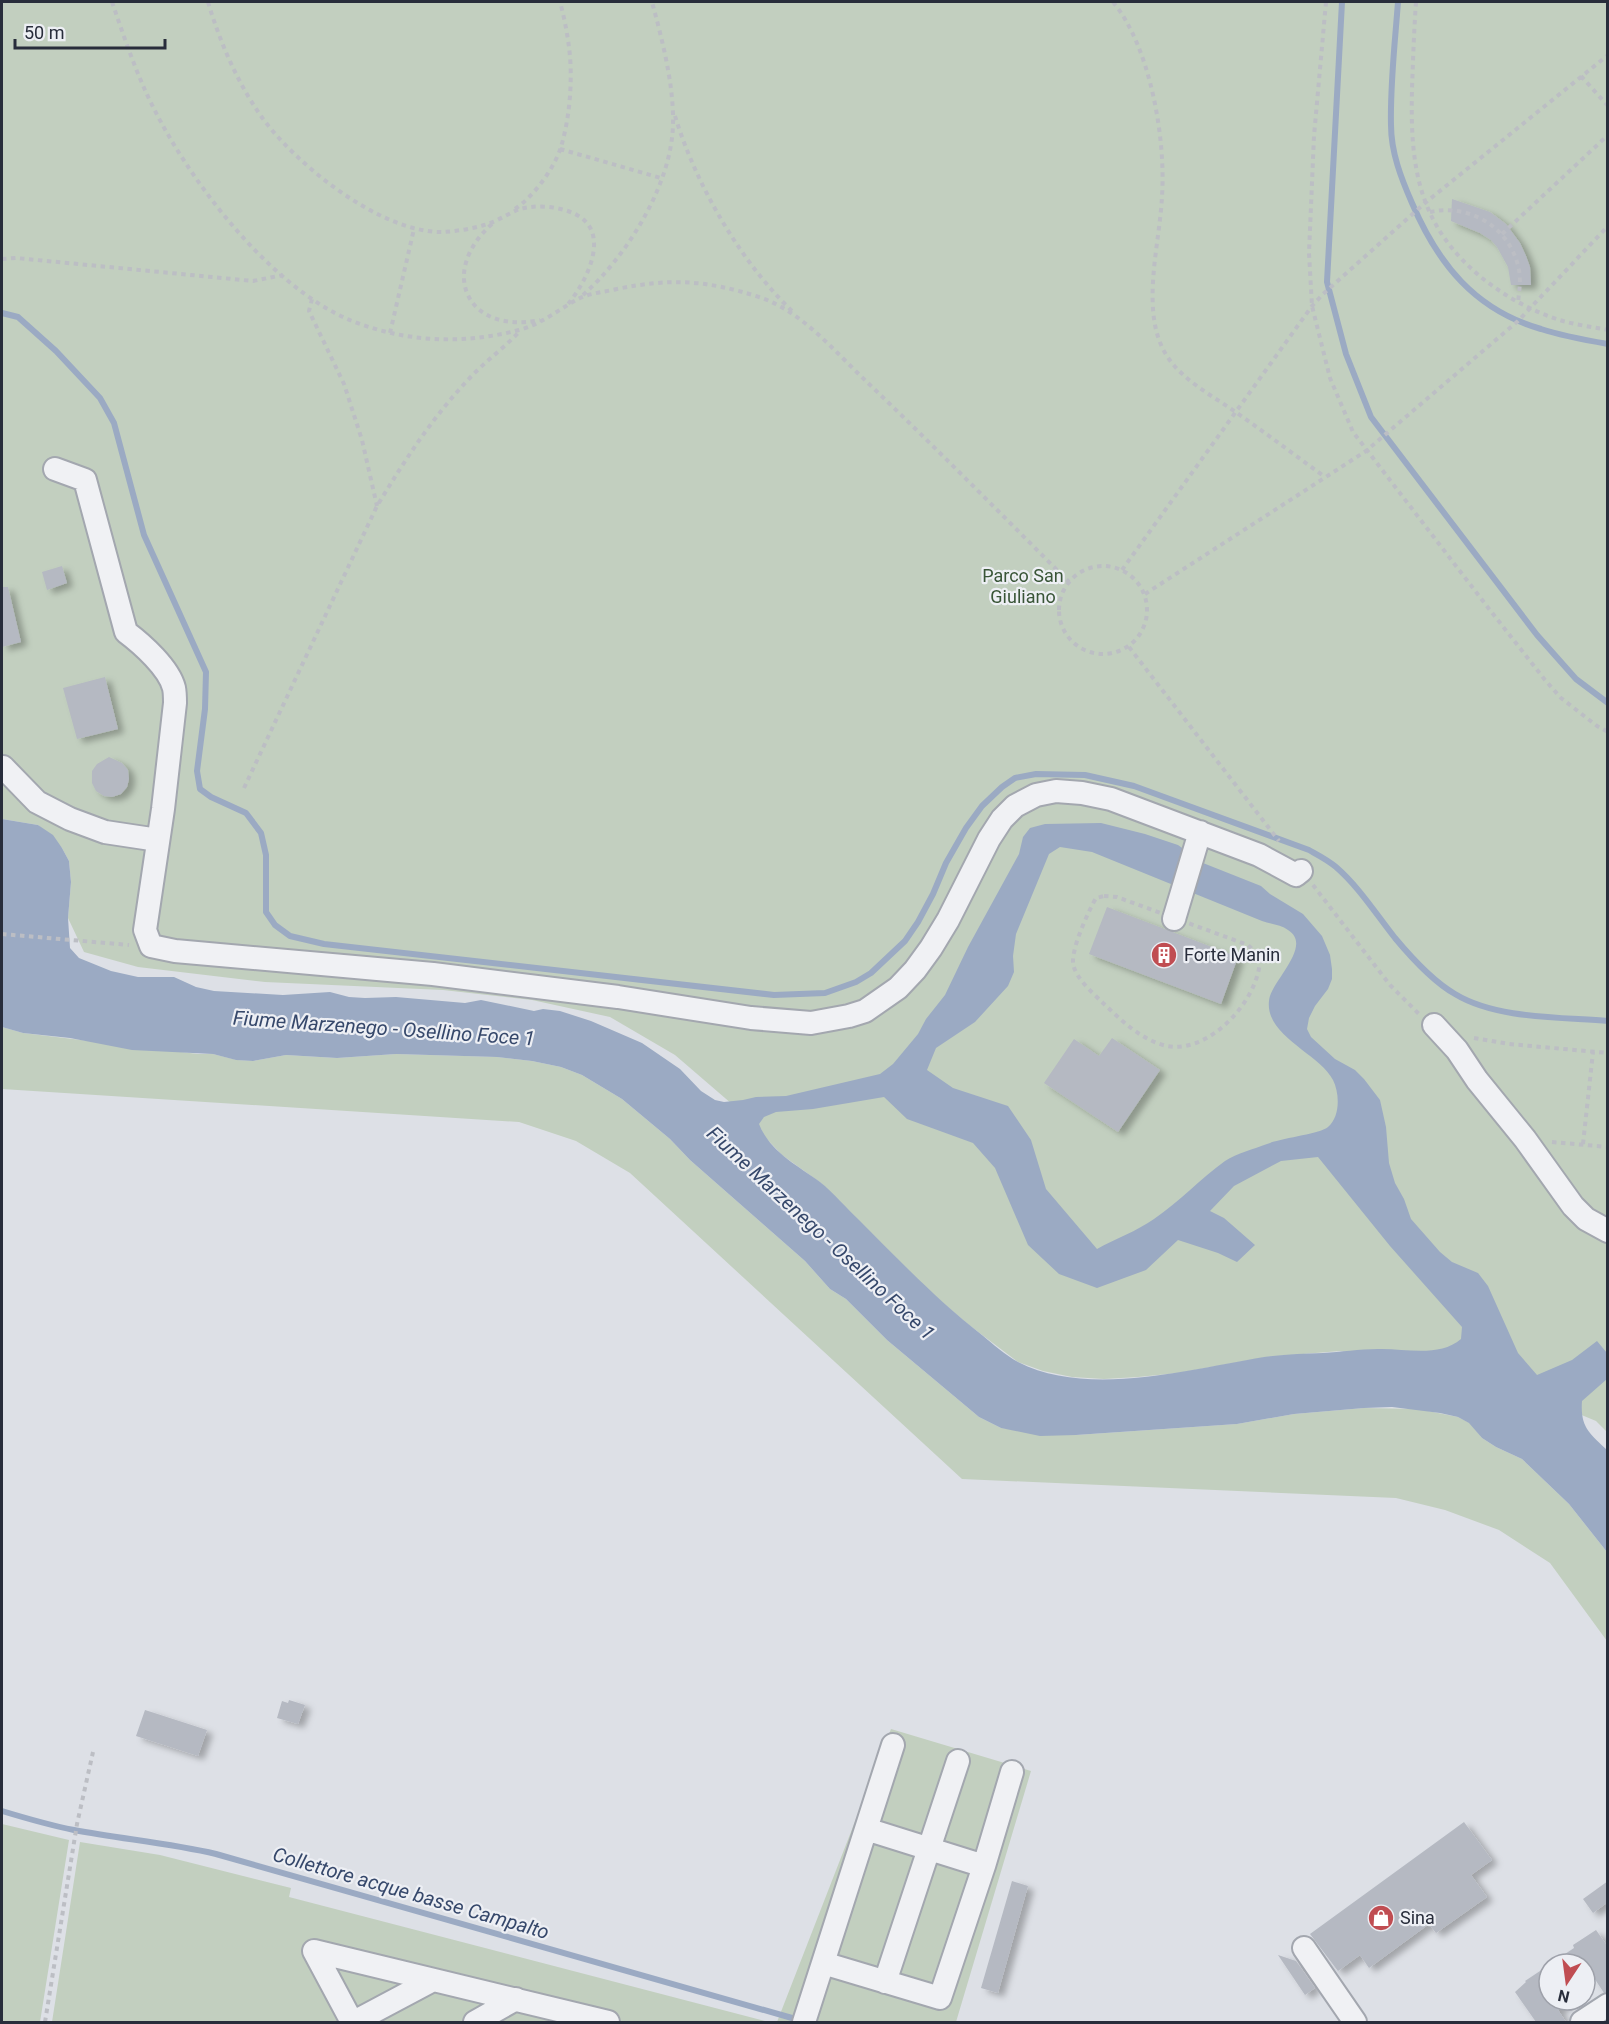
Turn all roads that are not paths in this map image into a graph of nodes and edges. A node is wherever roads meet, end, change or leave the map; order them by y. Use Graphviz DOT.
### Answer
graph roads {
  1 [pos="55,469"];
  2 [pos="3,767"];
  3 [pos="158,840"];
  4 [pos="1197,841"];
  5 [pos="1301,871"];
  6 [pos="1174,919"];
  7 [pos="1434,1025"];
  8 [pos="1608,1231"];
  9 [pos="893,1745"];
  10 [pos="958,1761"];
  11 [pos="1012,1772"];
  12 [pos="866,1829"];
  13 [pos="928,1848"];
  14 [pos="984,1866"];
  15 [pos="1304,1948"];
  16 [pos="823,1964"];
  17 [pos="434,1980"];
  18 [pos="885,1982"];
  19 [pos="516,1999"];
  20 [pos="1608,2005"];
  21 [pos="807,2016"];
  22 [pos="353,2022"];
  23 [pos="475,2022"];
  24 [pos="606,2022"];
  25 [pos="1355,2022"];
  26 [pos="1582,2022"];
  1 -- 3 [label="street"];
  2 -- 3 [label="street"];
  3 -- 4 [label="street"];
  4 -- 5 [label="street"];
  4 -- 6 [label="street"];
  7 -- 8 [label="street"];
  9 -- 12 [label="street"];
  10 -- 13 [label="street"];
  11 -- 14 [label="street"];
  12 -- 13 [label="street"];
  12 -- 16 [label="street"];
  13 -- 14 [label="street"];
  13 -- 18 [label="street"];
  14 -- 18 [label="street"];
  15 -- 25 [label="street"];
  16 -- 18 [label="street"];
  16 -- 21 [label="street"];
  17 -- 19 [label="street"];
  17 -- 22 [label="street"];
  17 -- 22 [label="street"];
  19 -- 23 [label="street"];
  19 -- 24 [label="street"];
  20 -- 26 [label="street"];
}
